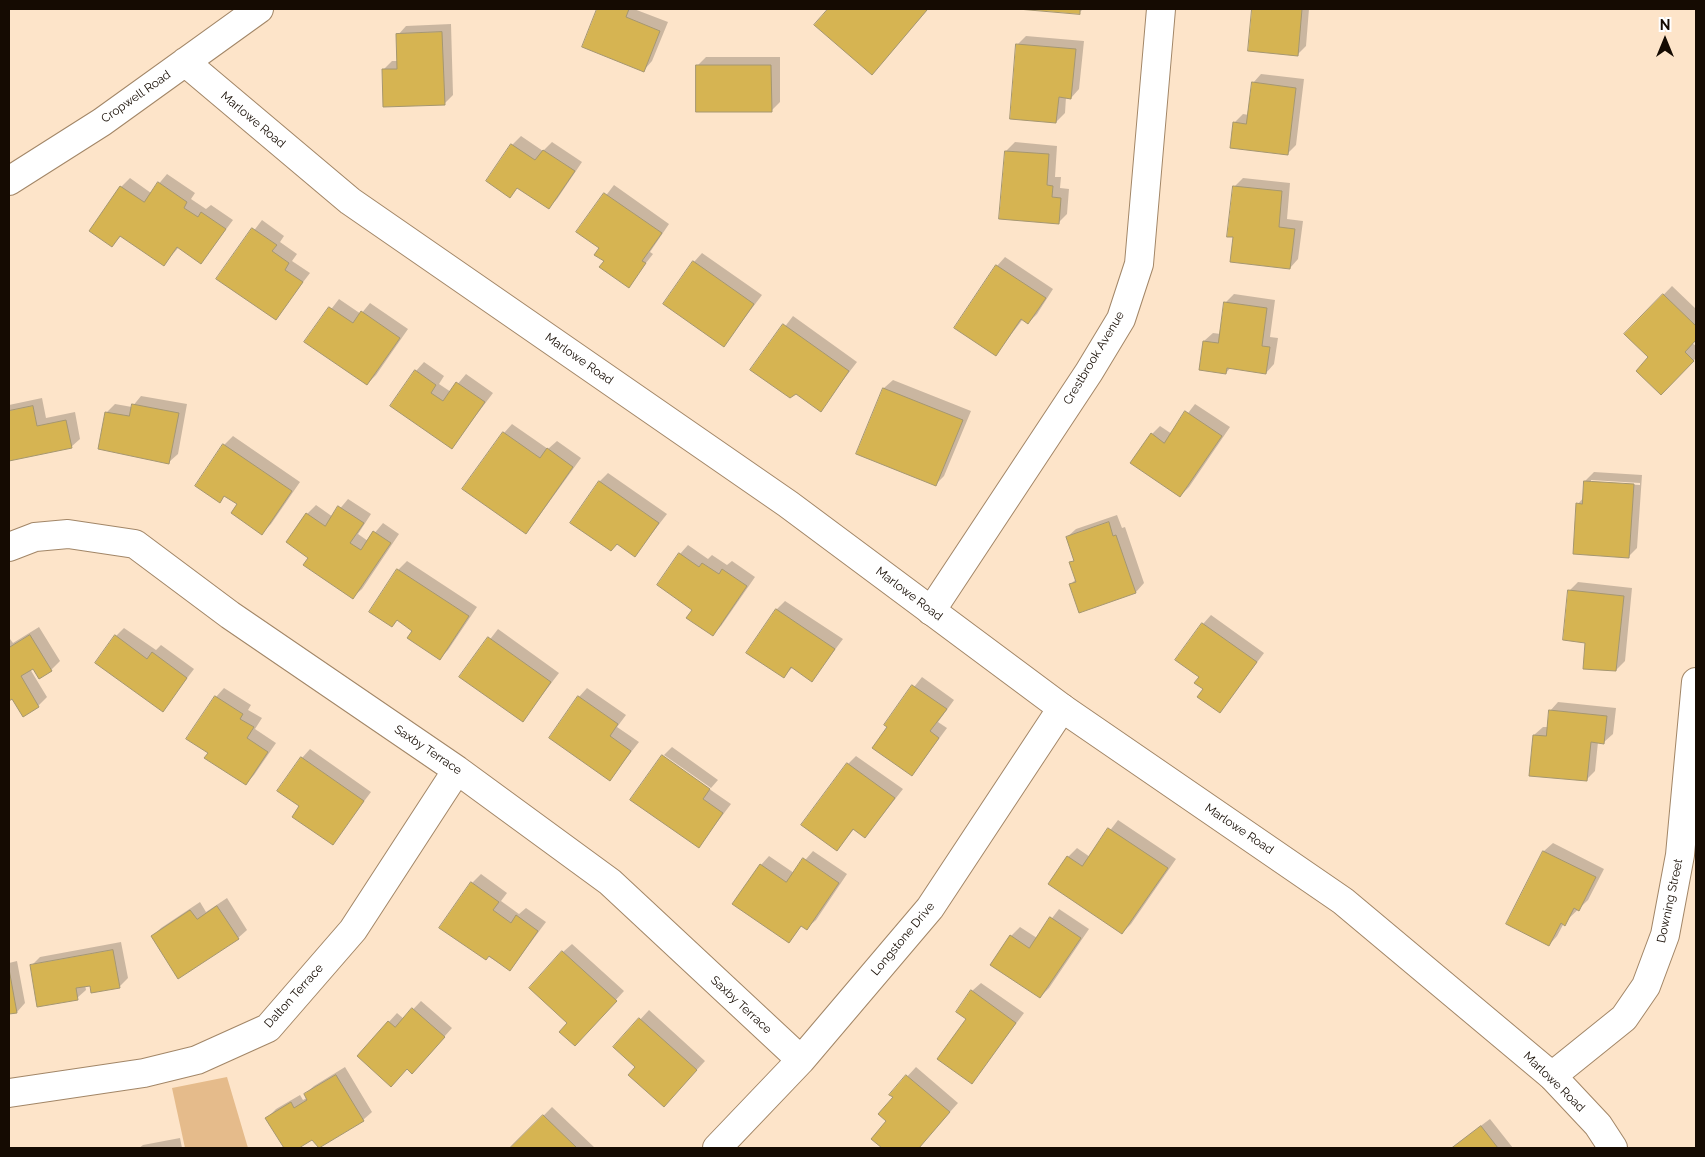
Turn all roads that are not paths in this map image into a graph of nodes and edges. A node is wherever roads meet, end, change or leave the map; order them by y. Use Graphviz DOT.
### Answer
graph roads {
  1 [pos="259,9"];
  2 [pos="1161,9"];
  3 [pos="185,62"];
  4 [pos="9,181"];
  5 [pos="9,547"];
  6 [pos="931,611"];
  7 [pos="1696,682"];
  8 [pos="1062,708"];
  9 [pos="458,770"];
  10 [pos="801,1060"];
  11 [pos="1552,1076"];
  12 [pos="9,1093"];
  13 [pos="717,1148"];
  14 [pos="1613,1148"];
  1 -- 3 [label="street, Cropwell Road"];
  2 -- 6 [label="street, Crestbrook Avenue"];
  3 -- 4 [label="street, Cropwell Road"];
  3 -- 6 [label="street, Marlowe Road"];
  5 -- 9 [label="street, Saxby Terrace"];
  6 -- 8 [label="street, Marlowe Road"];
  7 -- 11 [label="street, Downing Street"];
  8 -- 10 [label="street, Longstone Drive"];
  8 -- 11 [label="street, Marlowe Road"];
  9 -- 10 [label="street, Saxby Terrace"];
  9 -- 12 [label="street, Dalton Terrace"];
  10 -- 13 [label="street, Longstone Drive"];
  11 -- 14 [label="street, Marlowe Road"];
}
